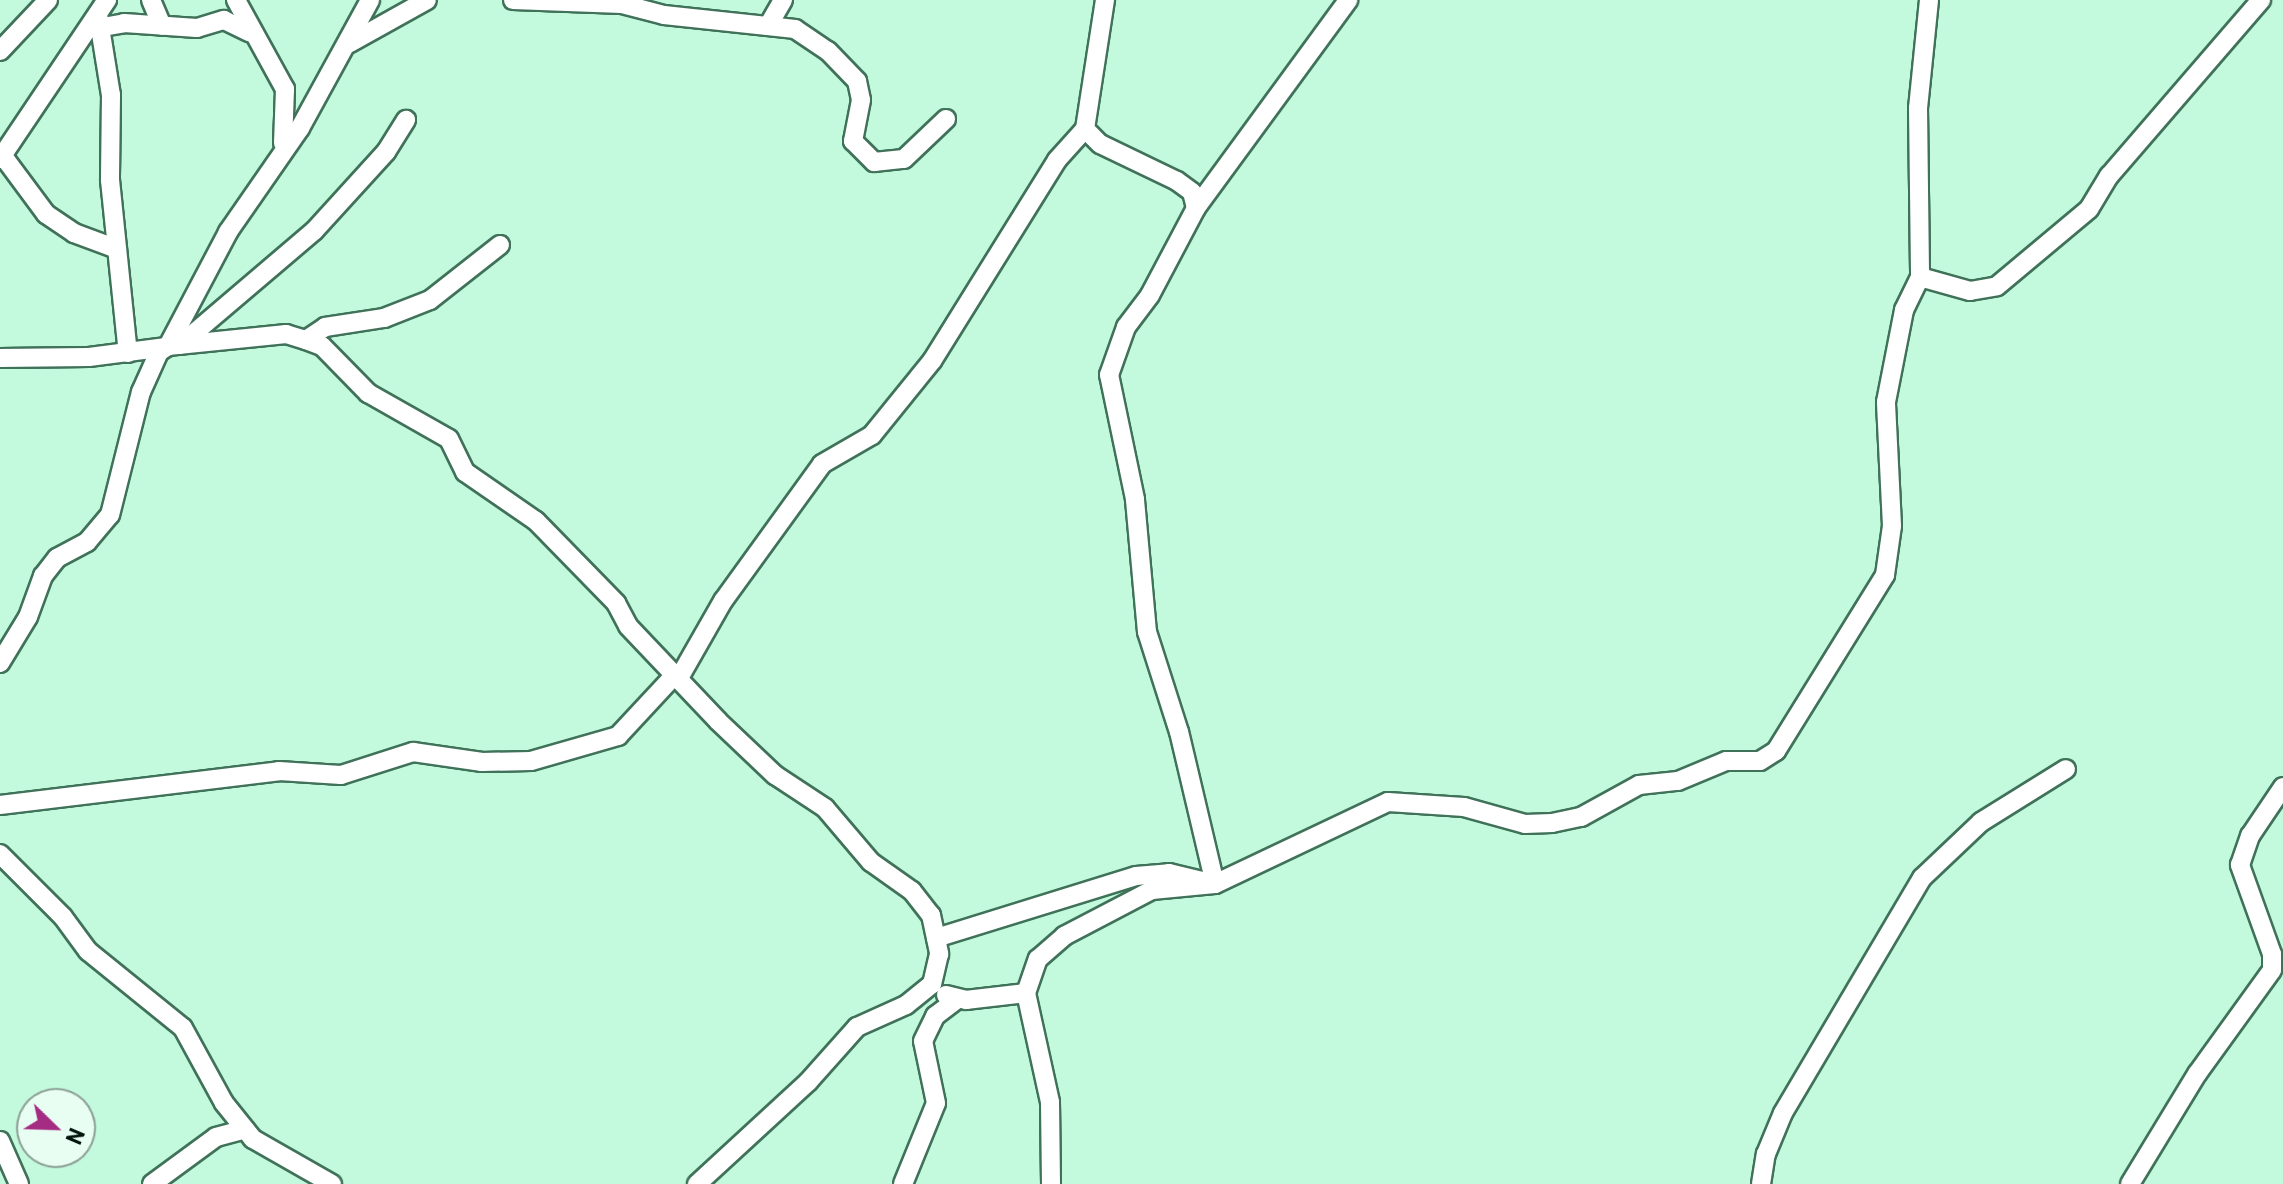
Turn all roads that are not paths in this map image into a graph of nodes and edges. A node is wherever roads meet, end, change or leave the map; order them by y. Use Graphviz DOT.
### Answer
graph roads {
  1 [pos="48,0"];
  2 [pos="151,0"];
  3 [pos="236,0"];
  4 [pos="370,0"];
  5 [pos="427,0"];
  6 [pos="513,0"];
  7 [pos="783,0"];
  8 [pos="1105,0"];
  9 [pos="1348,0"];
  10 [pos="1929,0"];
  11 [pos="2261,0"];
  12 [pos="101,14"];
  13 [pos="162,26"];
  14 [pos="768,26"];
  15 [pos="249,32"];
  16 [pos="350,43"];
  17 [pos="0,51"];
  18 [pos="946,119"];
  19 [pos="406,120"];
  20 [pos="1085,129"];
  21 [pos="283,143"];
  22 [pos="1,157"];
  23 [pos="1196,208"];
  24 [pos="500,245"];
  25 [pos="117,249"];
  26 [pos="1920,277"];
  27 [pos="306,340"];
  28 [pos="171,346"];
  29 [pos="128,353"];
  30 [pos="0,358"];
  31 [pos="0,663"];
  32 [pos="679,678"];
  33 [pos="2066,769"];
  34 [pos="2283,787"];
  35 [pos="0,805"];
  36 [pos="0,854"];
  37 [pos="1215,884"];
  38 [pos="936,938"];
  39 [pos="932,984"];
  40 [pos="1026,993"];
  41 [pos="956,1000"];
  42 [pos="245,1129"];
  43 [pos="0,1141"];
  44 [pos="19,1184"];
  45 [pos="152,1184"];
  46 [pos="332,1184"];
  47 [pos="697,1184"];
  48 [pos="903,1184"];
  49 [pos="1051,1184"];
  50 [pos="1761,1184"];
  51 [pos="2130,1184"];
  1 -- 17 [label="street"];
  2 -- 13 [label="street"];
  3 -- 15 [label="street"];
  4 -- 16 [label="street"];
  5 -- 16 [label="street"];
  6 -- 14 [label="street"];
  7 -- 14 [label="street"];
  8 -- 20 [label="street"];
  9 -- 23 [label="street"];
  10 -- 26 [label="street"];
  11 -- 26 [label="street"];
  12 -- 13 [label="street"];
  12 -- 22 [label="street"];
  12 -- 25 [label="street"];
  13 -- 15 [label="street"];
  14 -- 18 [label="street"];
  15 -- 21 [label="street"];
  16 -- 28 [label="street"];
  19 -- 28 [label="street"];
  20 -- 23 [label="street"];
  20 -- 32 [label="street"];
  22 -- 25 [label="street"];
  23 -- 37 [label="street"];
  24 -- 27 [label="street"];
  25 -- 29 [label="street"];
  26 -- 37 [label="street"];
  27 -- 28 [label="street"];
  27 -- 32 [label="street"];
  28 -- 29 [label="street"];
  28 -- 31 [label="street"];
  29 -- 30 [label="street"];
  32 -- 35 [label="street"];
  32 -- 38 [label="street"];
  33 -- 50 [label="street"];
  34 -- 51 [label="street"];
  36 -- 42 [label="street"];
  37 -- 38 [label="street"];
  37 -- 40 [label="street"];
  38 -- 39 [label="street"];
  39 -- 41 [label="street"];
  39 -- 47 [label="street"];
  40 -- 41 [label="street"];
  40 -- 49 [label="street"];
  41 -- 48 [label="street"];
  42 -- 45 [label="street"];
  42 -- 46 [label="street"];
  43 -- 44 [label="street"];
}
